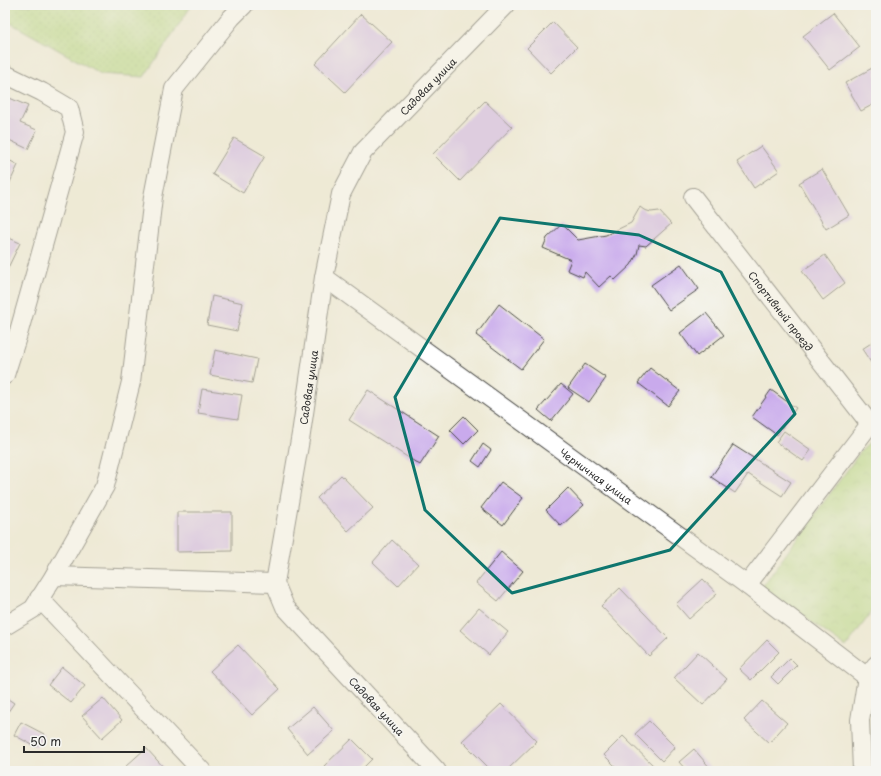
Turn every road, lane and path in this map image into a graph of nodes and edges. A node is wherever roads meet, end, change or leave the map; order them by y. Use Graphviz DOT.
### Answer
graph roads {
  1 [pos="244,5"];
  2 [pos="506,5"];
  3 [pos="5,74"];
  4 [pos="693,197"];
  5 [pos="324,277"];
  6 [pos="12,328"];
  7 [pos="5,375"];
  8 [pos="873,422"];
  9 [pos="54,576"];
  10 [pos="275,583"];
  11 [pos="747,585"];
  12 [pos="39,598"];
  13 [pos="5,626"];
  14 [pos="871,671"];
  15 [pos="202,771"];
  16 [pos="437,771"];
  17 [pos="862,771"];
  1 -- 9 [label="street"];
  2 -- 5 [label="street, Садовая улица"];
  3 -- 6 [label="street"];
  4 -- 8 [label="street, Спортивный проезд"];
  5 -- 10 [label="street, Садовая улица"];
  5 -- 11 [label="street, Черничная улица"];
  6 -- 7 [label="street"];
  8 -- 11 [label="street"];
  9 -- 10 [label="street"];
  9 -- 12 [label="street"];
  10 -- 16 [label="street, Садовая улица"];
  11 -- 14 [label="street, Черничная улица"];
  12 -- 13 [label="street"];
  12 -- 15 [label="street"];
  14 -- 17 [label="street"];
}
